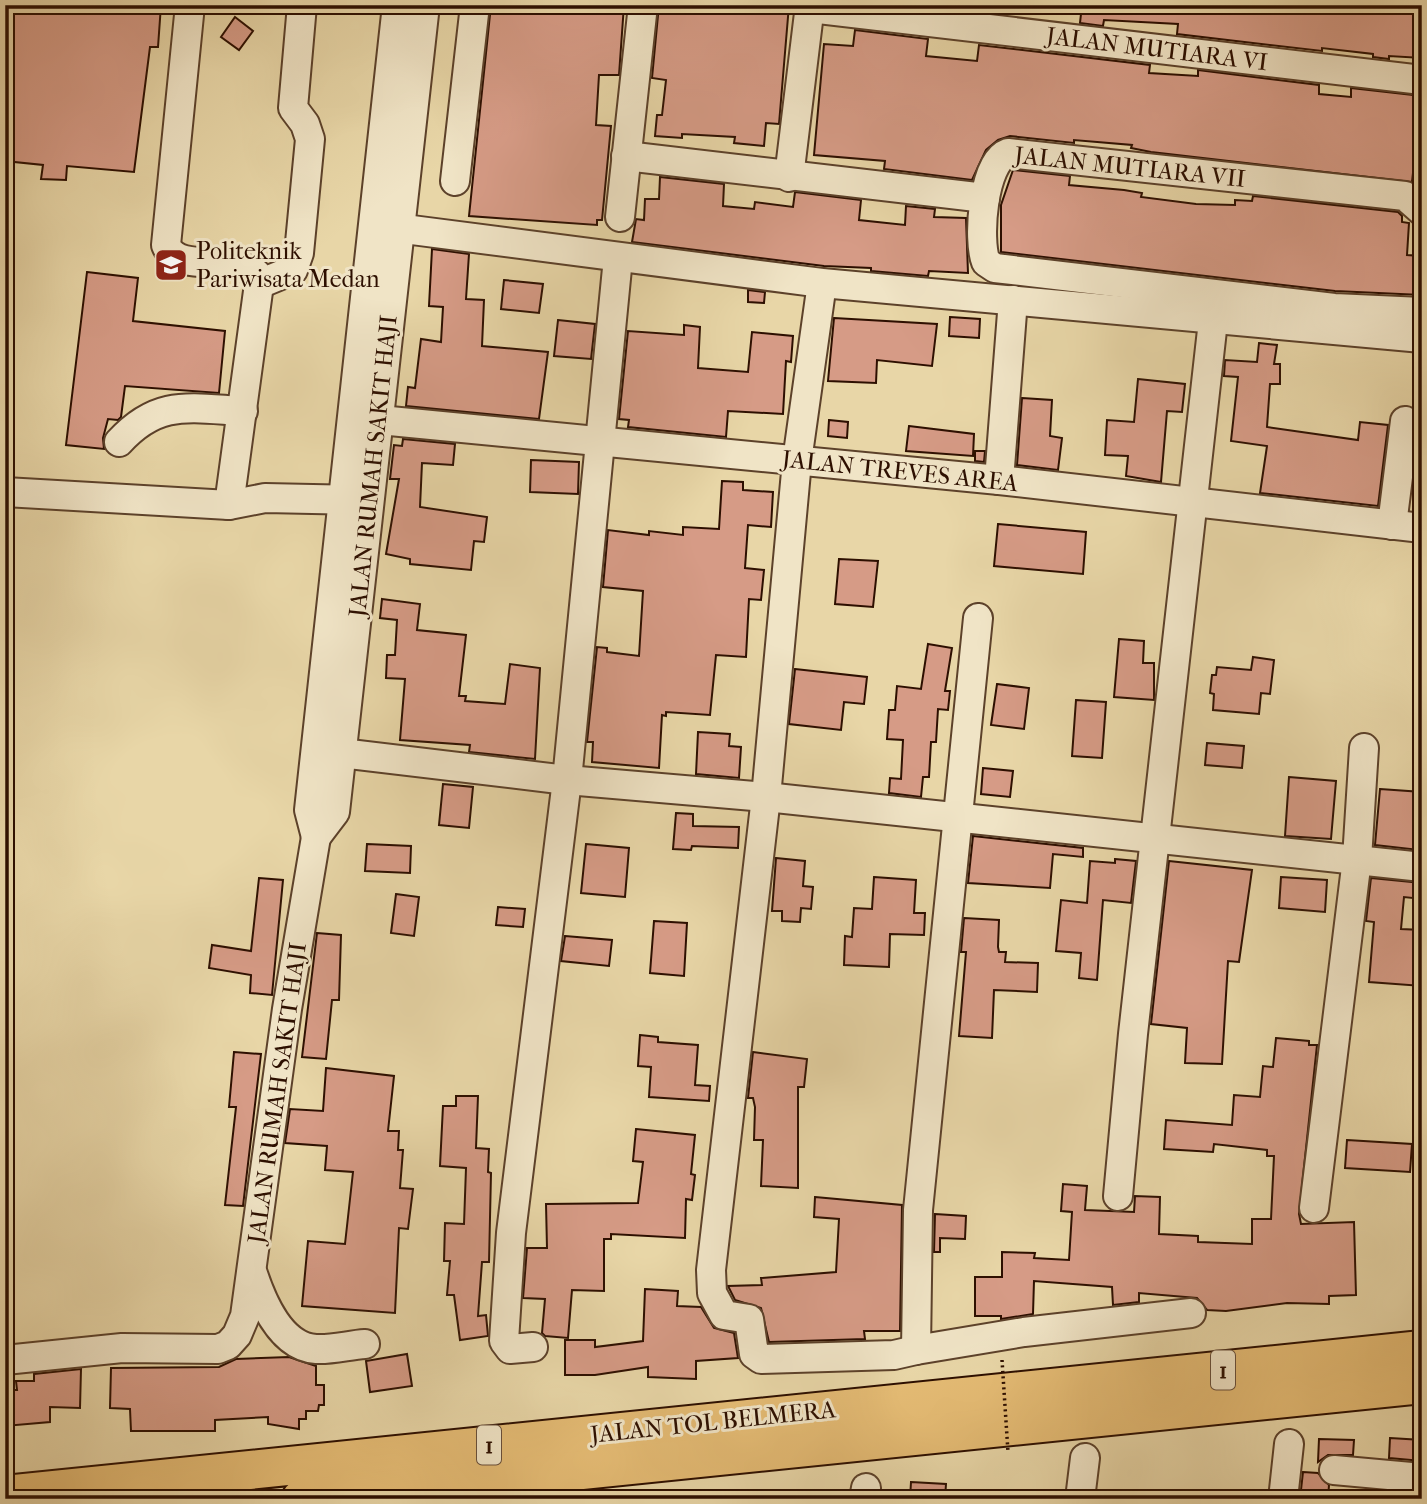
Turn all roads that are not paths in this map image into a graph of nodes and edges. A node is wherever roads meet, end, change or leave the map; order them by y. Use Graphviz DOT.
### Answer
graph roads {
  1 [pos="190,5"];
  2 [pos="302,5"];
  3 [pos="397,5"];
  4 [pos="425,5"];
  5 [pos="475,5"];
  6 [pos="643,5"];
  7 [pos="810,7"];
  8 [pos="1422,80"];
  9 [pos="626,156"];
  10 [pos="789,177"];
  11 [pos="455,181"];
  12 [pos="985,198"];
  13 [pos="1419,200"];
  14 [pos="620,217"];
  15 [pos="386,227"];
  16 [pos="618,258"];
  17 [pos="259,284"];
  18 [pos="822,284"];
  19 [pos="1013,300"];
  20 [pos="1422,312"];
  21 [pos="1213,321"];
  22 [pos="1422,338"];
  23 [pos="243,411"];
  24 [pos="365,419"];
  25 [pos="1405,421"];
  26 [pos="601,441"];
  27 [pos="119,442"];
  28 [pos="797,461"];
  29 [pos="999,480"];
  30 [pos="5,492"];
  31 [pos="356,499"];
  32 [pos="1192,503"];
  33 [pos="229,505"];
  34 [pos="1392,525"];
  35 [pos="1422,528"];
  36 [pos="978,618"];
  37 [pos="1364,748"];
  38 [pos="341,753"];
  39 [pos="566,780"];
  40 [pos="766,797"];
  41 [pos="957,817"];
  42 [pos="316,838"];
  43 [pos="1156,839"];
  44 [pos="1357,859"];
  45 [pos="1422,867"];
  46 [pos="1118,1196"];
  47 [pos="1314,1208"];
  48 [pos="252,1271"];
  49 [pos="1191,1313"];
  50 [pos="365,1344"];
  51 [pos="533,1347"];
  52 [pos="916,1350"];
  53 [pos="1422,1350"];
  54 [pos="5,1360"];
  55 [pos="1422,1384"];
  56 [pos="1289,1444"];
  57 [pos="1085,1458"];
  58 [pos="1334,1470"];
  59 [pos="1422,1478"];
  60 [pos="5,1495"];
  61 [pos="301,1499"];
  62 [pos="1080,1499"];
  63 [pos="1283,1499"];
  1 -- 17 [label="street"];
  2 -- 17 [label="street"];
  3 -- 15 [label="street, JALAN RUMAH SAKIT HAJI"];
  4 -- 15 [label="street, JALAN RUMAH SAKIT HAJI"];
  5 -- 11 [label="street"];
  6 -- 9 [label="street"];
  7 -- 8 [label="street, JALAN MUTIARA VI"];
  7 -- 10 [label="street"];
  9 -- 10 [label="street"];
  9 -- 14 [label="street"];
  10 -- 12 [label="street"];
  12 -- 13 [label="street, JALAN MUTIARA VII"];
  12 -- 20 [label="street, JALAN MUTIARA VII"];
  15 -- 16 [label="street"];
  15 -- 24 [label="street, JALAN RUMAH SAKIT HAJI"];
  16 -- 18 [label="street"];
  16 -- 26 [label="street"];
  17 -- 23 [label="street"];
  18 -- 19 [label="street"];
  18 -- 28 [label="street"];
  19 -- 21 [label="street"];
  19 -- 29 [label="street"];
  21 -- 22 [label="street"];
  21 -- 32 [label="street"];
  23 -- 27 [label="street"];
  23 -- 33 [label="street"];
  24 -- 26 [label="street, JALAN TREVES AREA"];
  24 -- 31 [label="street, JALAN RUMAH SAKIT HAJI"];
  25 -- 34 [label="street"];
  26 -- 28 [label="street, JALAN TREVES AREA"];
  26 -- 39 [label="street"];
  28 -- 29 [label="street, JALAN TREVES AREA"];
  28 -- 40 [label="street"];
  29 -- 32 [label="street, JALAN TREVES AREA"];
  30 -- 33 [label="street"];
  31 -- 33 [label="street"];
  31 -- 38 [label="street, JALAN RUMAH SAKIT HAJI"];
  31 -- 42 [label="street, JALAN RUMAH SAKIT HAJI"];
  32 -- 34 [label="street, JALAN TREVES AREA"];
  32 -- 43 [label="street"];
  34 -- 35 [label="street, JALAN TREVES AREA"];
  36 -- 41 [label="street"];
  37 -- 44 [label="street"];
  38 -- 39 [label="street"];
  38 -- 42 [label="street, JALAN RUMAH SAKIT HAJI"];
  39 -- 40 [label="street"];
  39 -- 51 [label="street"];
  40 -- 41 [label="street"];
  40 -- 52 [label="street"];
  41 -- 43 [label="street"];
  41 -- 52 [label="street"];
  42 -- 48 [label="street, JALAN RUMAH SAKIT HAJI"];
  43 -- 44 [label="street"];
  43 -- 46 [label="street"];
  44 -- 45 [label="street"];
  44 -- 47 [label="street"];
  48 -- 50 [label="street"];
  48 -- 54 [label="street, JALAN RUMAH SAKIT HAJI"];
  49 -- 52 [label="street"];
  53 -- 60 [label="highway, JALAN TOL BELMERA / 1"];
  55 -- 61 [label="highway, JALAN TOL BELMERA / 1"];
  56 -- 63 [label="street"];
  57 -- 62 [label="street"];
  58 -- 59 [label="street"];
}
